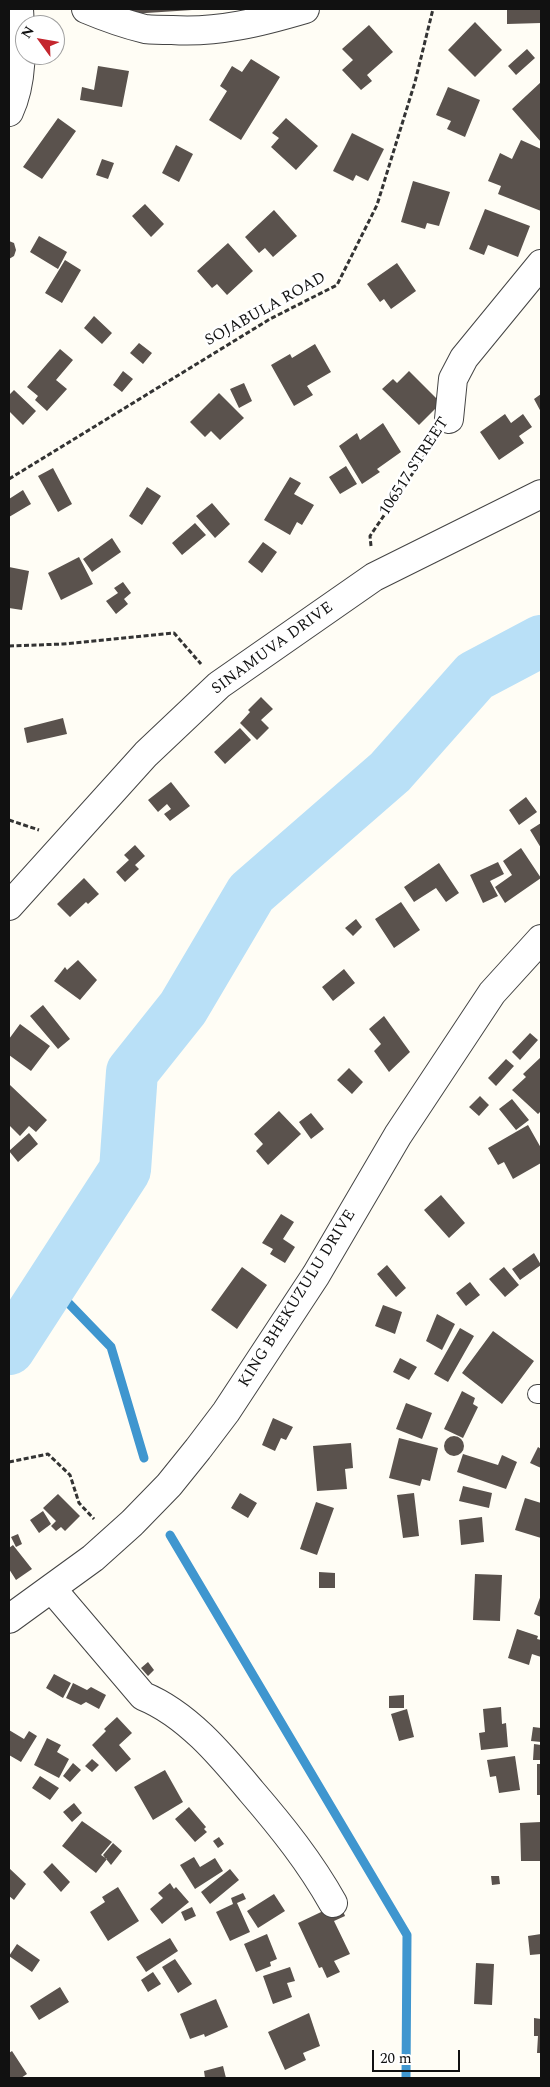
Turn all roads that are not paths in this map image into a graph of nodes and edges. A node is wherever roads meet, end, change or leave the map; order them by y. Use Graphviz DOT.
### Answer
graph roads {
  1 [pos="19,9"];
  2 [pos="86,9"];
  3 [pos="305,9"];
  4 [pos="9,112"];
  5 [pos="541,264"];
  6 [pos="449,419"];
  7 [pos="541,494"];
  8 [pos="9,906"];
  9 [pos="541,939"];
  10 [pos="52,1589"];
  11 [pos="9,1619"];
  12 [pos="333,1903"];
  1 -- 4 [label="street"];
  2 -- 3 [label="street"];
  5 -- 6 [label="street, 106517 STREET"];
  7 -- 8 [label="street, SINAMUVA DRIVE"];
  9 -- 10 [label="street, KING BHEKUZULU DRIVE"];
  10 -- 11 [label="street, KING BHEKUZULU DRIVE"];
  10 -- 12 [label="street"];
}
